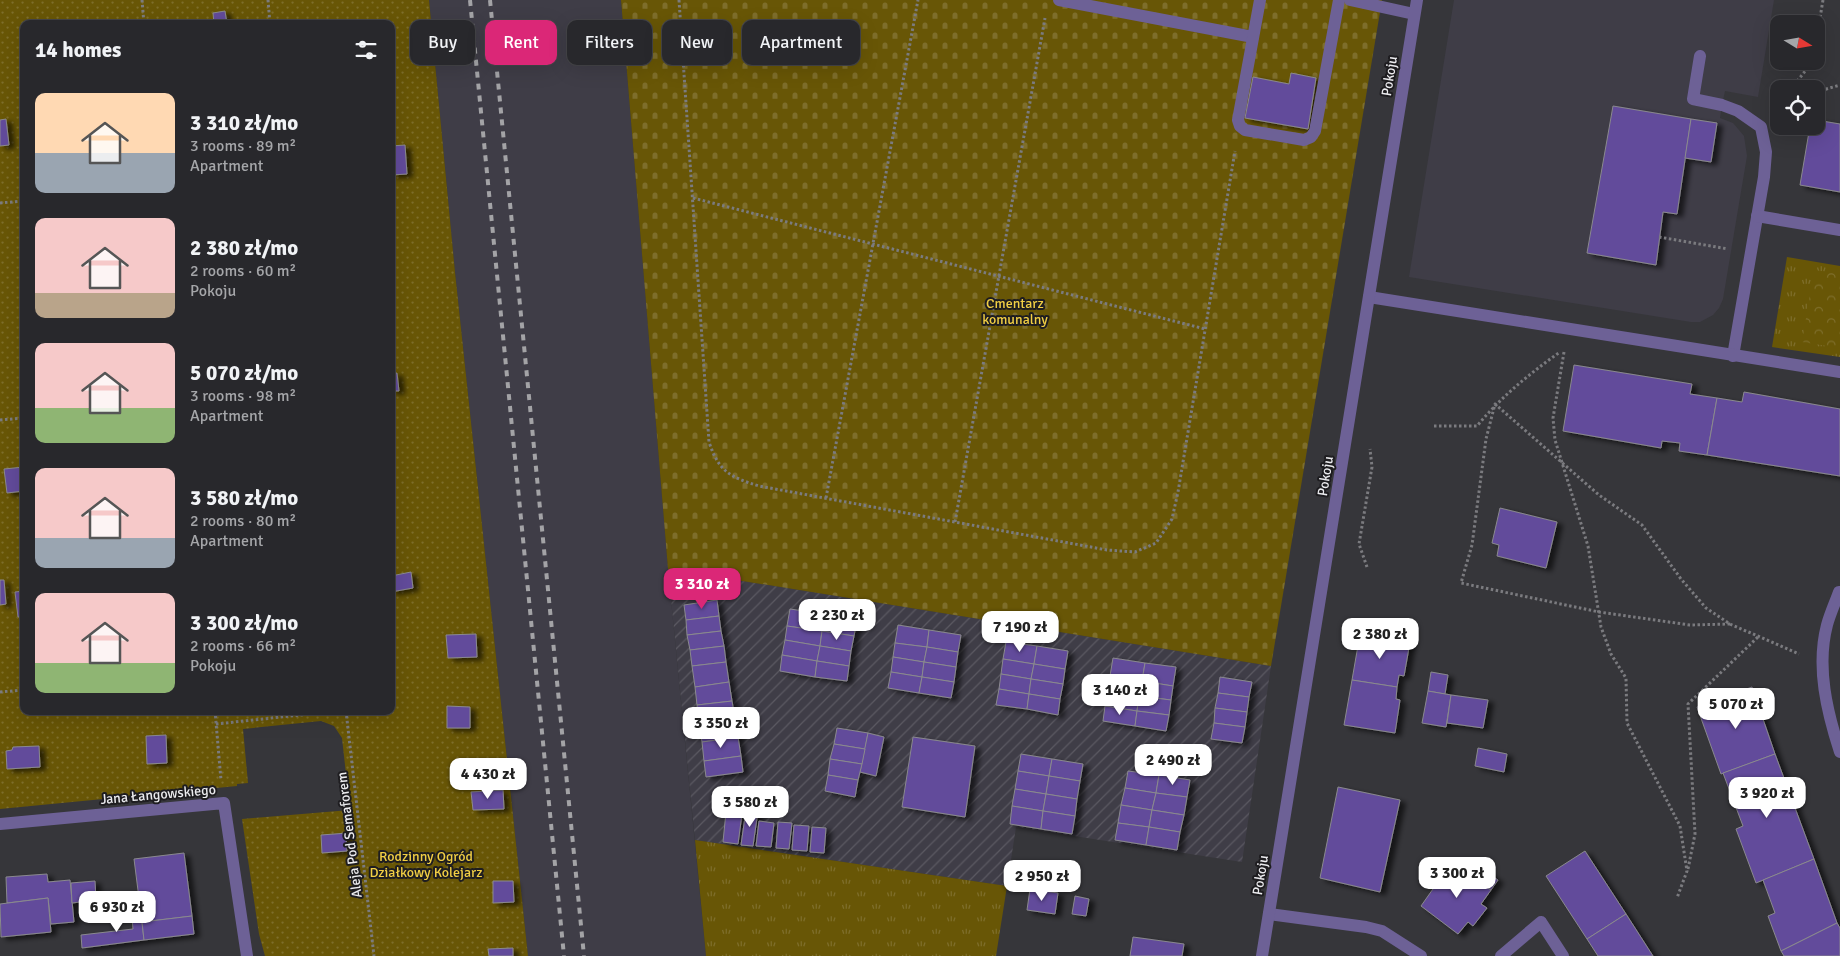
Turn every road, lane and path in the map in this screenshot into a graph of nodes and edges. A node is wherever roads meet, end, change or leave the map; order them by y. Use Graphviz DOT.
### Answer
graph roads {
  1 [pos="142,0"];
  2 [pos="268,0"];
  3 [pos="679,0"];
  4 [pos="918,0"];
  5 [pos="1058,0"];
  6 [pos="1260,0"];
  7 [pos="1339,0"];
  8 [pos="1350,0"];
  9 [pos="1417,0"];
  10 [pos="1823,0"];
  11 [pos="1047,10"];
  12 [pos="1414,14"];
  13 [pos="1820,15"];
  14 [pos="144,20"];
  15 [pos="270,20"];
  16 [pos="1253,37"];
  17 [pos="1700,56"];
  18 [pos="1806,70"];
  19 [pos="1798,80"];
  20 [pos="1840,85"];
  21 [pos="1825,89"];
  22 [pos="1240,126"];
  23 [pos="692,198"];
  24 [pos="20,201"];
  25 [pos="0,203"];
  26 [pos="1757,216"];
  27 [pos="1840,230"];
  28 [pos="1659,237"];
  29 [pos="873,244"];
  30 [pos="1751,252"];
  31 [pos="999,276"];
  32 [pos="1369,297"];
  33 [pos="1205,329"];
  34 [pos="1733,356"];
  35 [pos="1840,372"];
  36 [pos="1495,404"];
  37 [pos="20,418"];
  38 [pos="0,420"];
  39 [pos="1434,426"];
  40 [pos="1370,446"];
  41 [pos="1563,463"];
  42 [pos="826,498"];
  43 [pos="955,522"];
  44 [pos="1367,568"];
  45 [pos="1839,591"];
  46 [pos="1599,612"];
  47 [pos="1730,624"];
  48 [pos="1759,636"];
  49 [pos="1823,664"];
  50 [pos="20,690"];
  51 [pos="0,692"];
  52 [pos="215,715"];
  53 [pos="299,715"];
  54 [pos="346,715"];
  55 [pos="216,724"];
  56 [pos="1840,752"];
  57 [pos="224,803"];
  58 [pos="0,824"];
  59 [pos="1687,871"];
  60 [pos="1678,898"];
  61 [pos="1269,914"];
  62 [pos="247,956"];
  63 [pos="374,956"];
  64 [pos="1262,956"];
  65 [pos="1421,956"];
  66 [pos="1501,956"];
  67 [pos="1562,956"];
  1 -- 14 [label="path"];
  2 -- 15 [label="path"];
  3 -- 23 [label="path"];
  4 -- 29 [label="path"];
  5 -- 16 [label="street"];
  6 -- 16 [label="street"];
  7 -- 22 [label="street"];
  8 -- 12 [label="street"];
  9 -- 12 [label="street, Pokoju"];
  10 -- 13 [label="path"];
  11 -- 31 [label="path"];
  12 -- 32 [label="street, Pokoju"];
  16 -- 22 [label="street"];
  17 -- 26 [label="street"];
  18 -- 19 [label="path"];
  20 -- 21 [label="path"];
  22 -- 33 [label="path"];
  23 -- 29 [label="path"];
  23 -- 42 [label="path"];
  24 -- 25 [label="path"];
  26 -- 27 [label="street"];
  26 -- 30 [label="street"];
  28 -- 30 [label="path"];
  29 -- 31 [label="path"];
  29 -- 42 [label="path"];
  30 -- 34 [label="street"];
  31 -- 33 [label="path"];
  31 -- 43 [label="path"];
  32 -- 34 [label="street"];
  32 -- 61 [label="street, Pokoju"];
  33 -- 43 [label="path"];
  34 -- 35 [label="street"];
  36 -- 39 [label="path"];
  36 -- 41 [label="path"];
  36 -- 41 [label="path"];
  36 -- 46 [label="path"];
  37 -- 38 [label="path"];
  40 -- 44 [label="path"];
  41 -- 46 [label="path"];
  41 -- 47 [label="path"];
  42 -- 43 [label="path"];
  45 -- 49 [label="street"];
  46 -- 47 [label="path"];
  46 -- 59 [label="path"];
  47 -- 48 [label="path"];
  48 -- 49 [label="path"];
  48 -- 59 [label="path"];
  49 -- 56 [label="street"];
  50 -- 51 [label="path"];
  52 -- 55 [label="path"];
  53 -- 55 [label="path"];
  54 -- 63 [label="path, Aleja Pod Semaforem"];
  55 -- 57 [label="path"];
  57 -- 58 [label="street, Jana Łangowskiego"];
  57 -- 62 [label="street, Jana Łangowskiego"];
  59 -- 60 [label="path"];
  61 -- 64 [label="street, Pokoju"];
  61 -- 65 [label="street"];
  66 -- 67 [label="street"];
}
